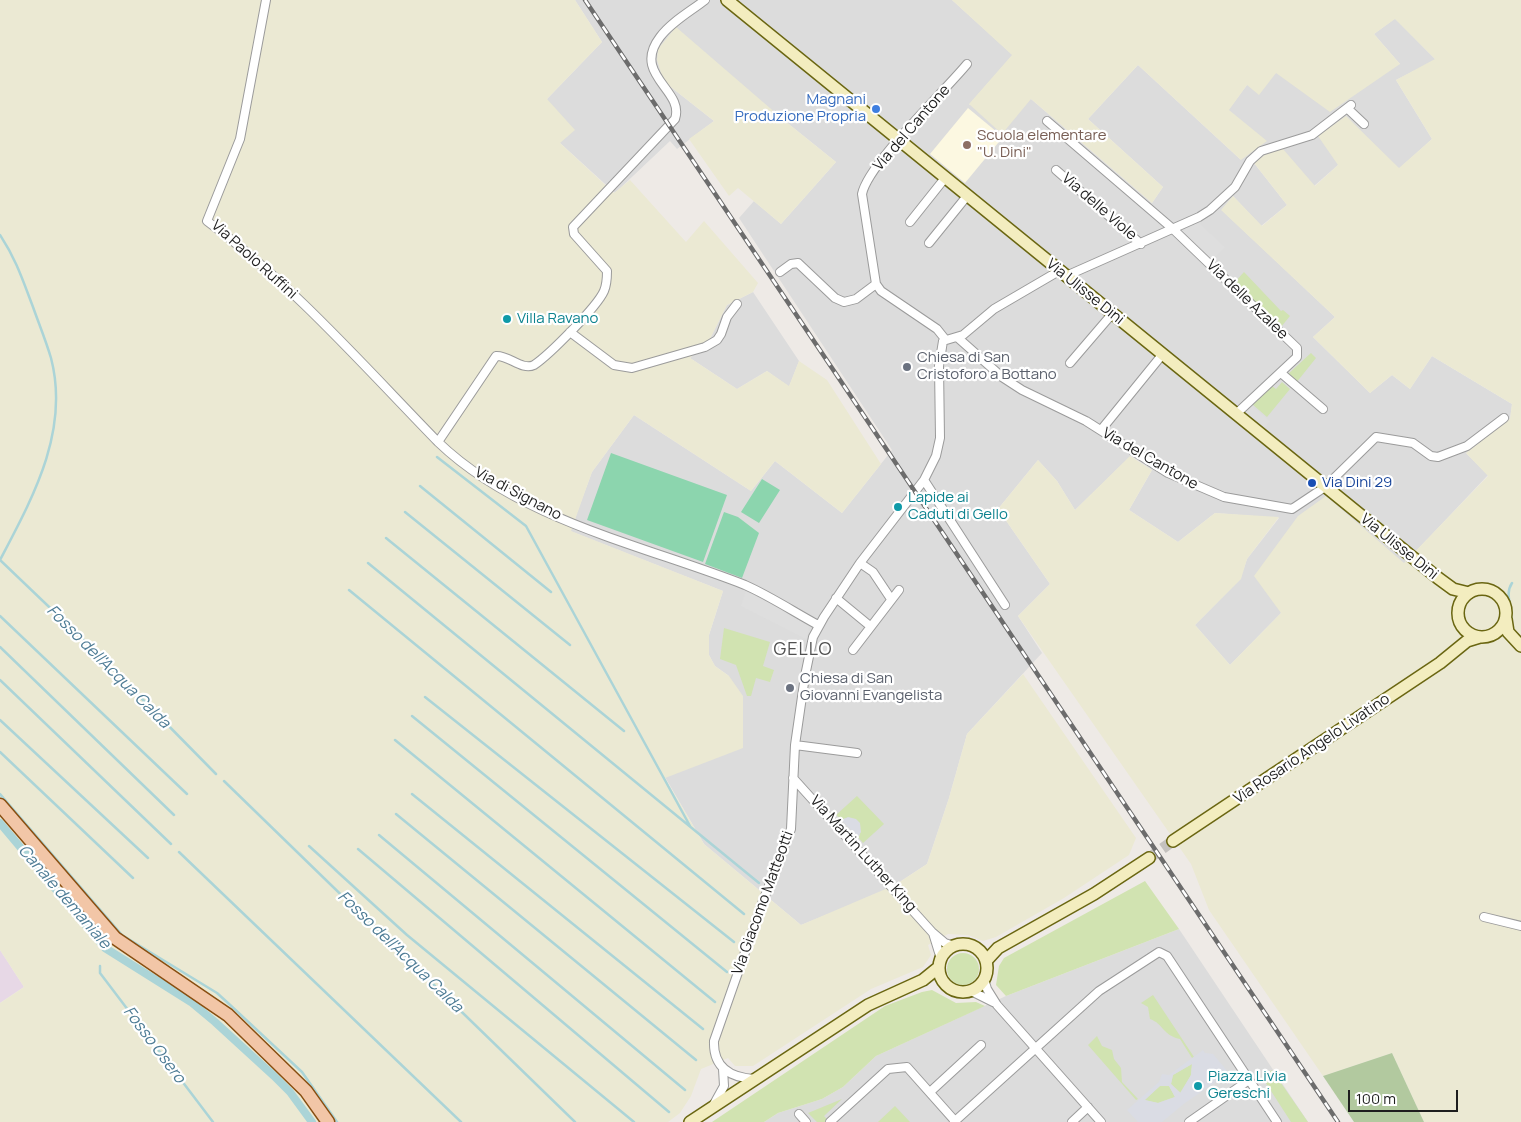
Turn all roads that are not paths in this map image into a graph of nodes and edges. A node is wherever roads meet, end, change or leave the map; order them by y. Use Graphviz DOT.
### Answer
graph roads {
  1 [pos="266,0"];
  2 [pos="705,0"];
  3 [pos="727,0"];
  4 [pos="967,64"];
  5 [pos="1047,121"];
  6 [pos="1364,124"];
  7 [pos="899,140"];
  8 [pos="1056,170"];
  9 [pos="945,178"];
  10 [pos="967,196"];
  11 [pos="910,222"];
  12 [pos="1173,229"];
  13 [pos="929,243"];
  14 [pos="1141,244"];
  15 [pos="780,272"];
  16 [pos="1062,273"];
  17 [pos="876,284"];
  18 [pos="737,304"];
  19 [pos="1112,314"];
  20 [pos="570,332"];
  21 [pos="957,337"];
  22 [pos="945,339"];
  23 [pos="1162,355"];
  24 [pos="1070,362"];
  25 [pos="1281,373"];
  26 [pos="1323,409"];
  27 [pos="1236,414"];
  28 [pos="1504,418"];
  29 [pos="1101,430"];
  30 [pos="438,442"];
  31 [pos="924,480"];
  32 [pos="1325,487"];
  33 [pos="860,563"];
  34 [pos="1444,583"];
  35 [pos="898,590"];
  36 [pos="1469,593"];
  37 [pos="836,598"];
  38 [pos="891,599"];
  39 [pos="1005,605"];
  40 [pos="1459,605"];
  41 [pos="1506,619"];
  42 [pos="1459,622"];
  43 [pos="818,625"];
  44 [pos="870,626"];
  45 [pos="1494,635"];
  46 [pos="1480,638"];
  47 [pos="1519,645"];
  48 [pos="853,650"];
  49 [pos="1450,655"];
  50 [pos="795,745"];
  51 [pos="857,753"];
  52 [pos="793,778"];
  53 [pos="0,804"];
  54 [pos="1173,841"];
  55 [pos="1149,858"];
  56 [pos="1484,917"];
  57 [pos="1521,926"];
  58 [pos="932,932"];
  59 [pos="955,946"];
  60 [pos="998,948"];
  61 [pos="978,950"];
  62 [pos="986,961"];
  63 [pos="940,963"];
  64 [pos="984,979"];
  65 [pos="923,980"];
  66 [pos="944,984"];
  67 [pos="971,991"];
  68 [pos="997,1004"];
  69 [pos="981,1045"];
  70 [pos="1036,1048"];
  71 [pos="723,1069"];
  72 [pos="755,1079"];
  73 [pos="1249,1080"];
  74 [pos="930,1092"];
  75 [pos="712,1107"];
  76 [pos="1088,1107"];
  77 [pos="799,1114"];
  78 [pos="954,1121"];
  79 [pos="328,1122"];
  80 [pos="690,1122"];
  81 [pos="806,1122"];
  82 [pos="830,1122"];
  83 [pos="1072,1122"];
  84 [pos="1101,1122"];
  85 [pos="1189,1122"];
  86 [pos="1277,1122"];
  1 -- 30 [label="street, Via Paolo Ruffini"];
  2 -- 20 [label="street"];
  3 -- 7 [label="street, Via Ulisse Dini"];
  4 -- 7 [label="street, Via del Cantone"];
  5 -- 12 [label="street"];
  6 -- 12 [label="street"];
  7 -- 9 [label="street, Via Ulisse Dini"];
  7 -- 17 [label="street, Via del Cantone"];
  8 -- 14 [label="street, Via delle Viole"];
  9 -- 10 [label="street, Via Ulisse Dini"];
  9 -- 11 [label="street"];
  10 -- 13 [label="street"];
  10 -- 16 [label="street, Via Ulisse Dini"];
  12 -- 14 [label="street"];
  12 -- 25 [label="street, Via delle Azalee"];
  14 -- 16 [label="street"];
  15 -- 17 [label="street"];
  16 -- 19 [label="street, Via Ulisse Dini"];
  16 -- 21 [label="street"];
  17 -- 22 [label="street"];
  18 -- 20 [label="street"];
  19 -- 23 [label="street, Via Ulisse Dini"];
  19 -- 24 [label="street"];
  20 -- 30 [label="street"];
  21 -- 22 [label="street"];
  21 -- 29 [label="street, Via del Cantone"];
  22 -- 31 [label="street, Via Giacomo Matteotti"];
  23 -- 27 [label="street, Via Ulisse Dini"];
  23 -- 29 [label="street"];
  25 -- 26 [label="street"];
  25 -- 27 [label="street, Via delle Azalee"];
  27 -- 32 [label="street, Via Ulisse Dini"];
  28 -- 32 [label="street, Via del Cantone"];
  29 -- 32 [label="street, Via del Cantone"];
  30 -- 43 [label="street, Via di Signano"];
  31 -- 33 [label="street, Via Giacomo Matteotti"];
  31 -- 39 [label="street"];
  32 -- 34 [label="street, Via Ulisse Dini"];
  33 -- 37 [label="street, Via Giacomo Matteotti"];
  33 -- 38 [label="street"];
  34 -- 36 [label="street"];
  34 -- 40 [label="street"];
  35 -- 38 [label="street"];
  36 -- 40 [label="street"];
  36 -- 41 [label="street"];
  37 -- 43 [label="street, Via Giacomo Matteotti"];
  37 -- 44 [label="street"];
  38 -- 44 [label="street"];
  40 -- 42 [label="street"];
  41 -- 45 [label="street"];
  41 -- 47 [label="street"];
  42 -- 46 [label="street"];
  42 -- 49 [label="street"];
  43 -- 50 [label="street, Via Giacomo Matteotti"];
  44 -- 48 [label="street"];
  45 -- 46 [label="street"];
  45 -- 47 [label="street"];
  46 -- 49 [label="street, Via Rosario Angelo Livatino"];
  49 -- 54 [label="street, Via Rosario Angelo Livatino"];
  50 -- 51 [label="street"];
  50 -- 52 [label="street, Via Giacomo Matteotti"];
  52 -- 58 [label="street, Via Martin Luther King"];
  52 -- 71 [label="street, Via Giacomo Matteotti"];
  53 -- 79 [label="main road"];
  55 -- 60 [label="street"];
  56 -- 57 [label="street"];
  58 -- 59 [label="street"];
  58 -- 63 [label="street"];
  59 -- 61 [label="street"];
  59 -- 63 [label="street"];
  60 -- 61 [label="street"];
  60 -- 62 [label="street"];
  61 -- 62 [label="street"];
  62 -- 64 [label="street"];
  63 -- 65 [label="street"];
  63 -- 66 [label="street"];
  64 -- 67 [label="street"];
  64 -- 68 [label="street"];
  65 -- 66 [label="street"];
  65 -- 72 [label="street"];
  66 -- 67 [label="street"];
  67 -- 68 [label="street"];
  68 -- 70 [label="street"];
  69 -- 74 [label="street"];
  70 -- 73 [label="street"];
  70 -- 76 [label="street"];
  70 -- 78 [label="street"];
  71 -- 72 [label="street"];
  71 -- 75 [label="street, Via Giacomo Matteotti"];
  72 -- 75 [label="street"];
  73 -- 85 [label="street"];
  73 -- 86 [label="street"];
  74 -- 78 [label="street"];
  74 -- 82 [label="street"];
  75 -- 80 [label="street"];
  76 -- 83 [label="street"];
  76 -- 84 [label="street"];
  77 -- 81 [label="street"];
}
